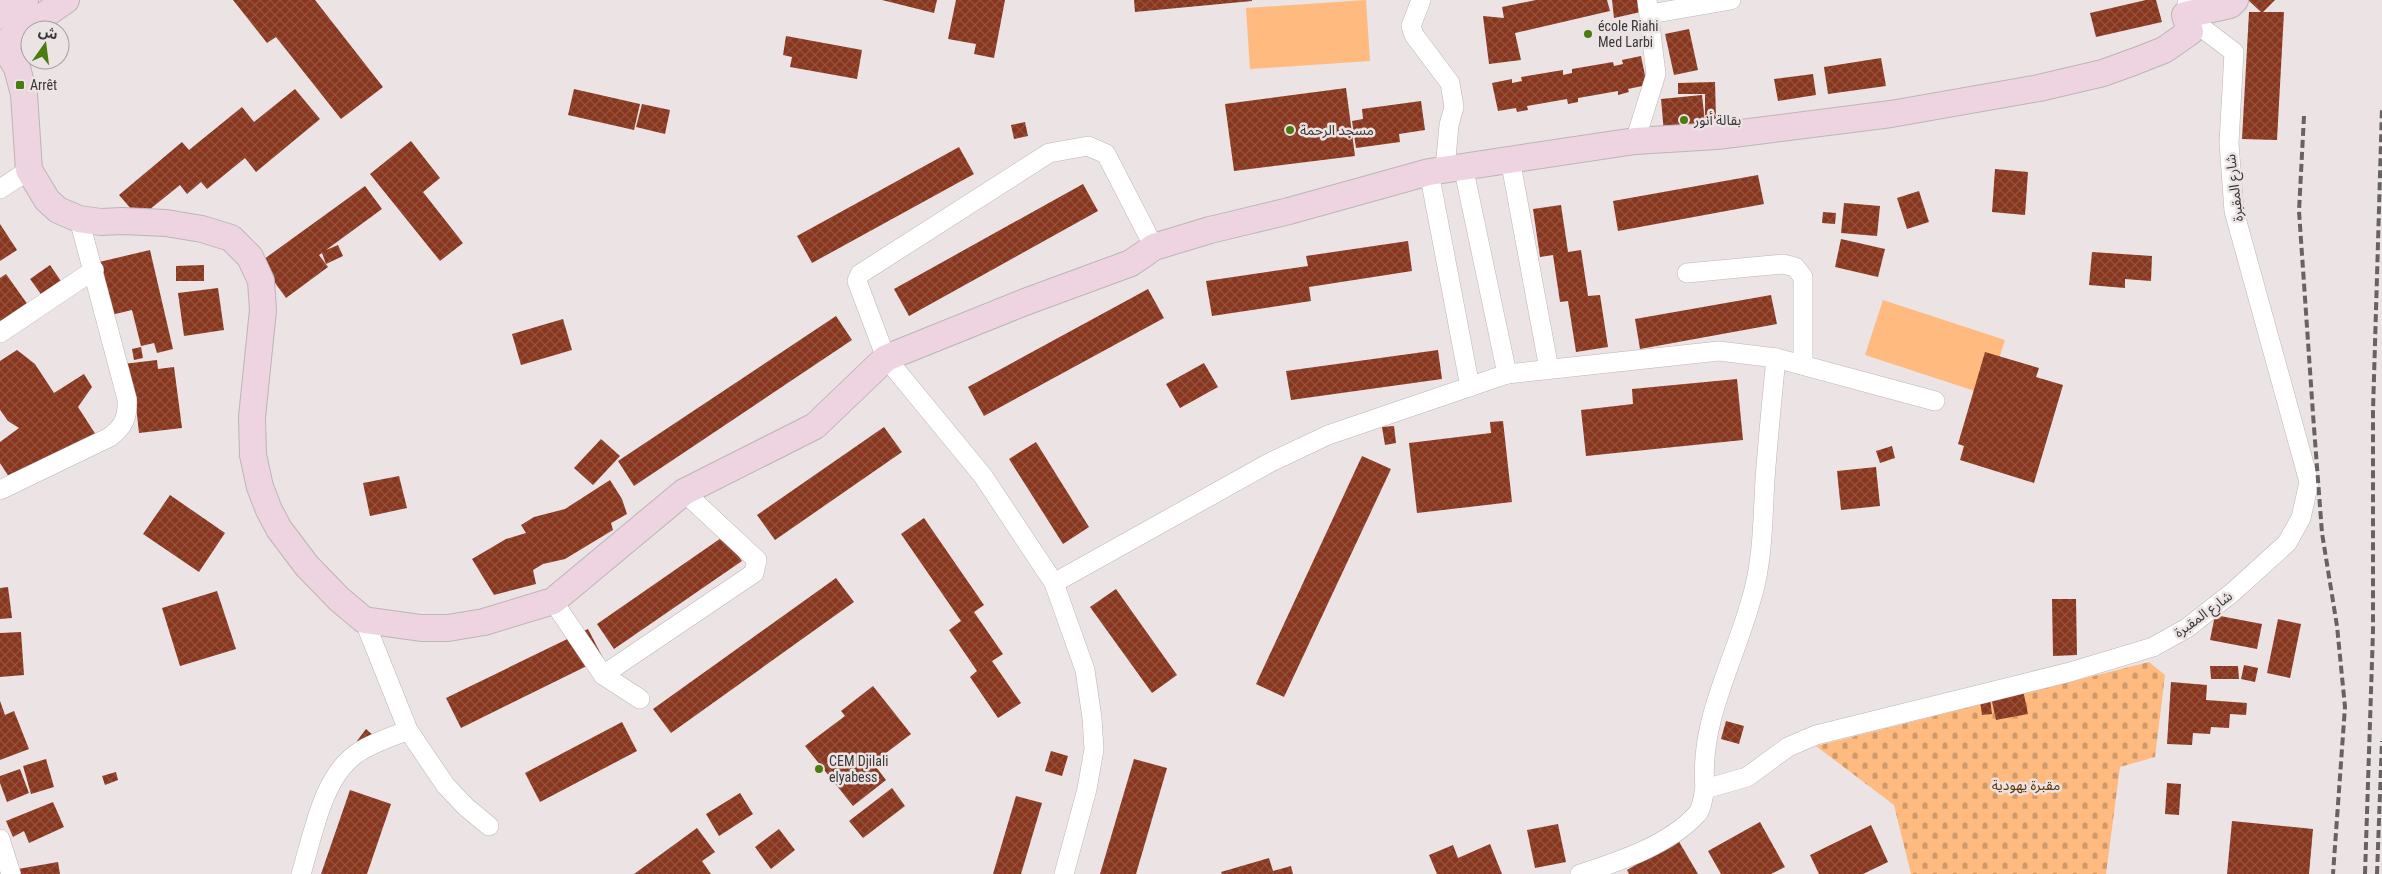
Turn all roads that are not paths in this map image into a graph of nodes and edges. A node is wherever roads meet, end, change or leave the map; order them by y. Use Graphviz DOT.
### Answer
graph roads {
  1 [pos="25,0"];
  2 [pos="66,0"];
  3 [pos="1420,0"];
  4 [pos="1731,0"];
  5 [pos="2232,2"];
  6 [pos="1649,7"];
  7 [pos="2187,8"];
  8 [pos="0,16"];
  9 [pos="1,43"];
  10 [pos="1635,141"];
  11 [pos="1510,159"];
  12 [pos="1445,169"];
  13 [pos="29,170"];
  14 [pos="0,189"];
  15 [pos="79,219"];
  16 [pos="1154,247"];
  17 [pos="94,270"];
  18 [pos="1687,273"];
  19 [pos="0,333"];
  20 [pos="886,358"];
  21 [pos="1776,358"];
  22 [pos="1803,365"];
  23 [pos="1549,369"];
  24 [pos="1507,374"];
  25 [pos="1470,387"];
  26 [pos="1935,401"];
  27 [pos="0,490"];
  28 [pos="684,492"];
  29 [pos="1054,584"];
  30 [pos="553,601"];
  31 [pos="364,620"];
  32 [pos="603,675"];
  33 [pos="640,699"];
  34 [pos="408,730"];
  35 [pos="1705,789"];
  36 [pos="489,826"];
  37 [pos="0,839"];
  38 [pos="7,871"];
  39 [pos="301,874"];
  40 [pos="1064,874"];
  41 [pos="1580,874"];
  1 -- 8 [label="street"];
  2 -- 9 [label="street"];
  3 -- 12 [label="street"];
  4 -- 6 [label="street"];
  5 -- 7 [label="street"];
  6 -- 10 [label="street"];
  7 -- 10 [label="street"];
  7 -- 35 [label="street, شارع المقبرة"];
  9 -- 13 [label="street"];
  10 -- 11 [label="street"];
  11 -- 12 [label="street"];
  11 -- 23 [label="street"];
  12 -- 16 [label="street"];
  12 -- 24 [label="street"];
  12 -- 25 [label="street"];
  13 -- 14 [label="street"];
  13 -- 15 [label="street"];
  15 -- 17 [label="street"];
  15 -- 31 [label="street"];
  16 -- 20 [label="street"];
  16 -- 20 [label="street"];
  17 -- 19 [label="street"];
  17 -- 27 [label="street"];
  18 -- 22 [label="street"];
  20 -- 28 [label="street"];
  20 -- 29 [label="street"];
  21 -- 22 [label="street"];
  21 -- 23 [label="street"];
  21 -- 35 [label="street"];
  22 -- 26 [label="street"];
  23 -- 24 [label="street"];
  24 -- 25 [label="street"];
  25 -- 29 [label="street"];
  28 -- 30 [label="street"];
  28 -- 32 [label="street"];
  29 -- 40 [label="street"];
  30 -- 31 [label="street"];
  30 -- 32 [label="street"];
  31 -- 34 [label="street"];
  32 -- 33 [label="street"];
  34 -- 36 [label="street"];
  34 -- 39 [label="street"];
  35 -- 41 [label="street"];
  37 -- 38 [label="street"];
}
